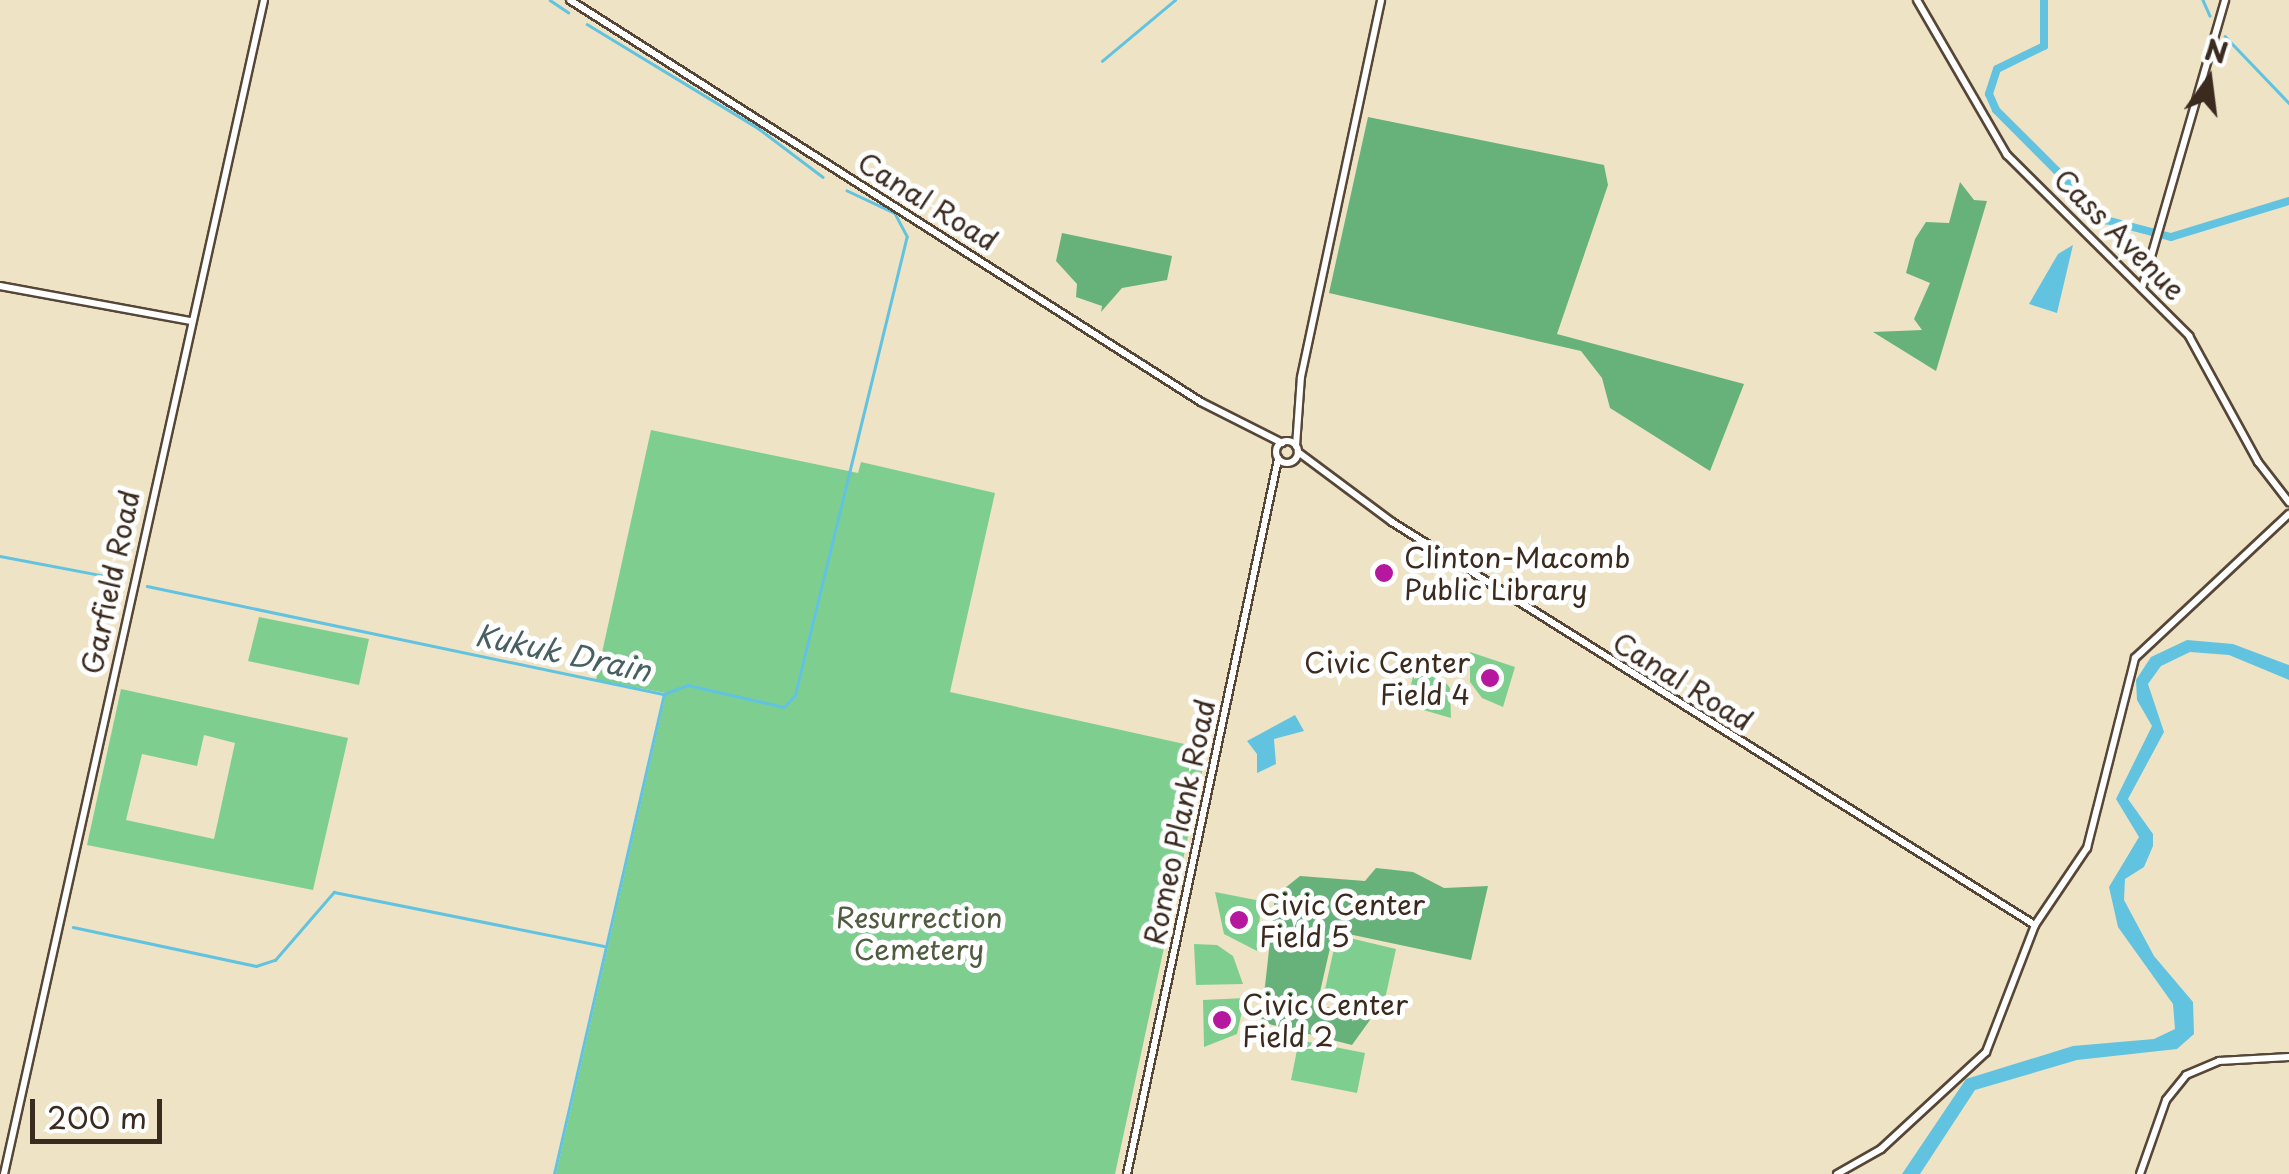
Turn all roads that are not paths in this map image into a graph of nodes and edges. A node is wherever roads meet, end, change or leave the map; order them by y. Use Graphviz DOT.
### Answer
graph roads {
  1 [pos="264,0"];
  2 [pos="570,0"];
  3 [pos="1380,0"];
  4 [pos="1917,0"];
  5 [pos="2225,0"];
  6 [pos="0,286"];
  7 [pos="2142,288"];
  8 [pos="190,321"];
  9 [pos="1294,425"];
  10 [pos="1264,437"];
  11 [pos="1283,442"];
  12 [pos="1297,449"];
  13 [pos="1277,455"];
  14 [pos="1290,463"];
  15 [pos="1312,467"];
  16 [pos="1277,481"];
  17 [pos="2289,502"];
  18 [pos="2289,514"];
  19 [pos="2034,926"];
  20 [pos="2289,1057"];
  21 [pos="4,1174"];
  22 [pos="1126,1174"];
  23 [pos="1836,1174"];
  24 [pos="2140,1174"];
  1 -- 8 [label="street, Garfield Road"];
  2 -- 10 [label="street, Canal Road"];
  3 -- 9 [label="street"];
  4 -- 7 [label="street, Cass Avenue"];
  5 -- 7 [label="street"];
  6 -- 8 [label="street"];
  7 -- 17 [label="street, Cass Avenue"];
  8 -- 21 [label="street, Garfield Road"];
  9 -- 11 [label="street"];
  9 -- 12 [label="street"];
  10 -- 11 [label="street, Canal Road"];
  10 -- 13 [label="street, Canal Road"];
  11 -- 12 [label="street, Canal Road"];
  11 -- 13 [label="street"];
  12 -- 14 [label="street, Romeo Plank Road"];
  12 -- 15 [label="street, Canal Road"];
  13 -- 14 [label="street, Canal Road"];
  13 -- 16 [label="street, Romeo Plank Road"];
  14 -- 15 [label="street, Canal Road"];
  14 -- 16 [label="street, Romeo Plank Road"];
  15 -- 19 [label="street, Canal Road"];
  16 -- 22 [label="street, Romeo Plank Road"];
  18 -- 19 [label="street"];
  19 -- 23 [label="street"];
  20 -- 24 [label="street"];
}
